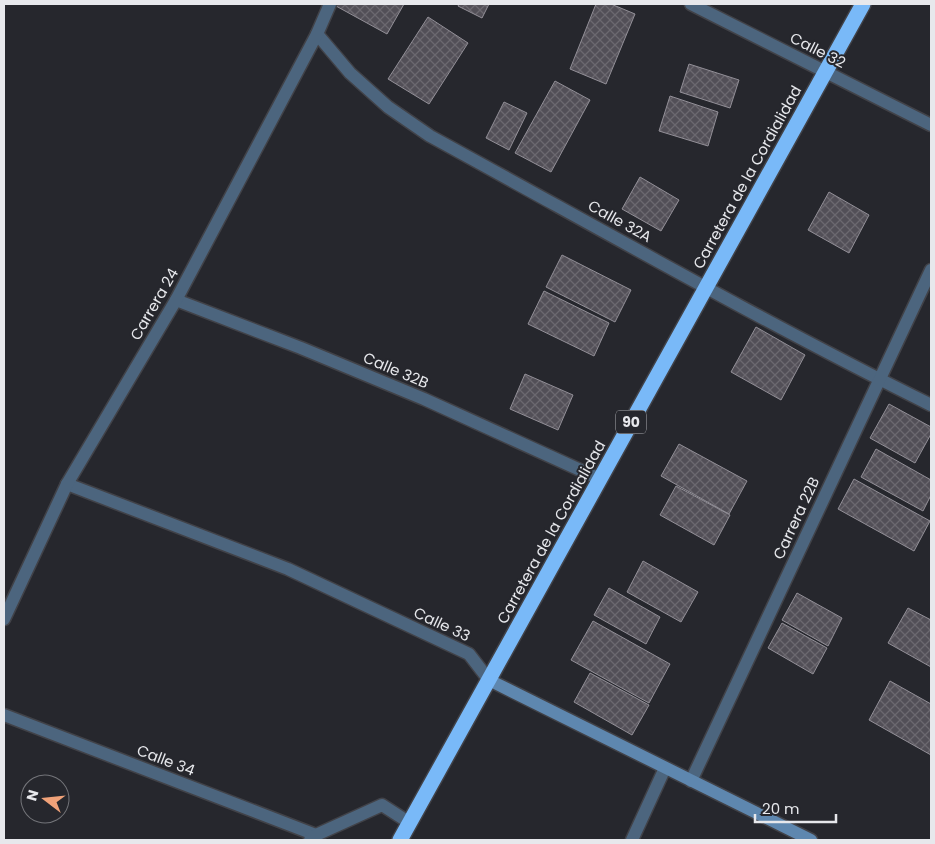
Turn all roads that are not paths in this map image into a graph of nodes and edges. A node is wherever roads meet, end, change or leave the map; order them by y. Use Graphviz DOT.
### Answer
graph roads {
  1 [pos="330,4"];
  2 [pos="690,4"];
  3 [pos="863,4"];
  4 [pos="317,34"];
  5 [pos="825,71"];
  6 [pos="931,125"];
  7 [pos="931,270"];
  8 [pos="706,286"];
  9 [pos="176,300"];
  10 [pos="880,380"];
  11 [pos="931,405"];
  12 [pos="600,479"];
  13 [pos="67,484"];
  14 [pos="4,619"];
  15 [pos="489,680"];
  16 [pos="4,715"];
  17 [pos="666,768"];
  18 [pos="691,781"];
  19 [pos="410,823"];
  20 [pos="313,838"];
  21 [pos="400,840"];
  22 [pos="632,840"];
  23 [pos="810,840"];
  1 -- 4 [label="street, Carrera 24"];
  2 -- 5 [label="street, Calle 32"];
  3 -- 5 [label="highway, Carretera de la Cordialidad / 90"];
  4 -- 8 [label="street, Calle 32A"];
  4 -- 9 [label="street, Carrera 24"];
  5 -- 6 [label="street, Calle 32"];
  5 -- 8 [label="highway, Carretera de la Cordialidad / 90"];
  7 -- 10 [label="street, Carrera 22B"];
  8 -- 10 [label="street, Calle 32A"];
  8 -- 12 [label="highway, Carretera de la Cordialidad / 90"];
  9 -- 12 [label="street, Calle 32B"];
  9 -- 13 [label="street, Carrera 24"];
  10 -- 11 [label="street, Calle 32A"];
  10 -- 18 [label="street, Carrera 22B"];
  12 -- 15 [label="highway, Carretera de la Cordialidad / 90"];
  13 -- 14 [label="street, Carrera 24"];
  13 -- 15 [label="street, Calle 33"];
  15 -- 17 [label="street, Calle 33"];
  15 -- 19 [label="highway, Carretera de la Cordialidad / 90"];
  16 -- 20 [label="street, Calle 34"];
  17 -- 18 [label="street, Calle 33"];
  17 -- 22 [label="street"];
  18 -- 23 [label="street, Calle 33"];
  19 -- 20 [label="street"];
  19 -- 21 [label="highway, Carretera de la Cordialidad / 90"];
}
